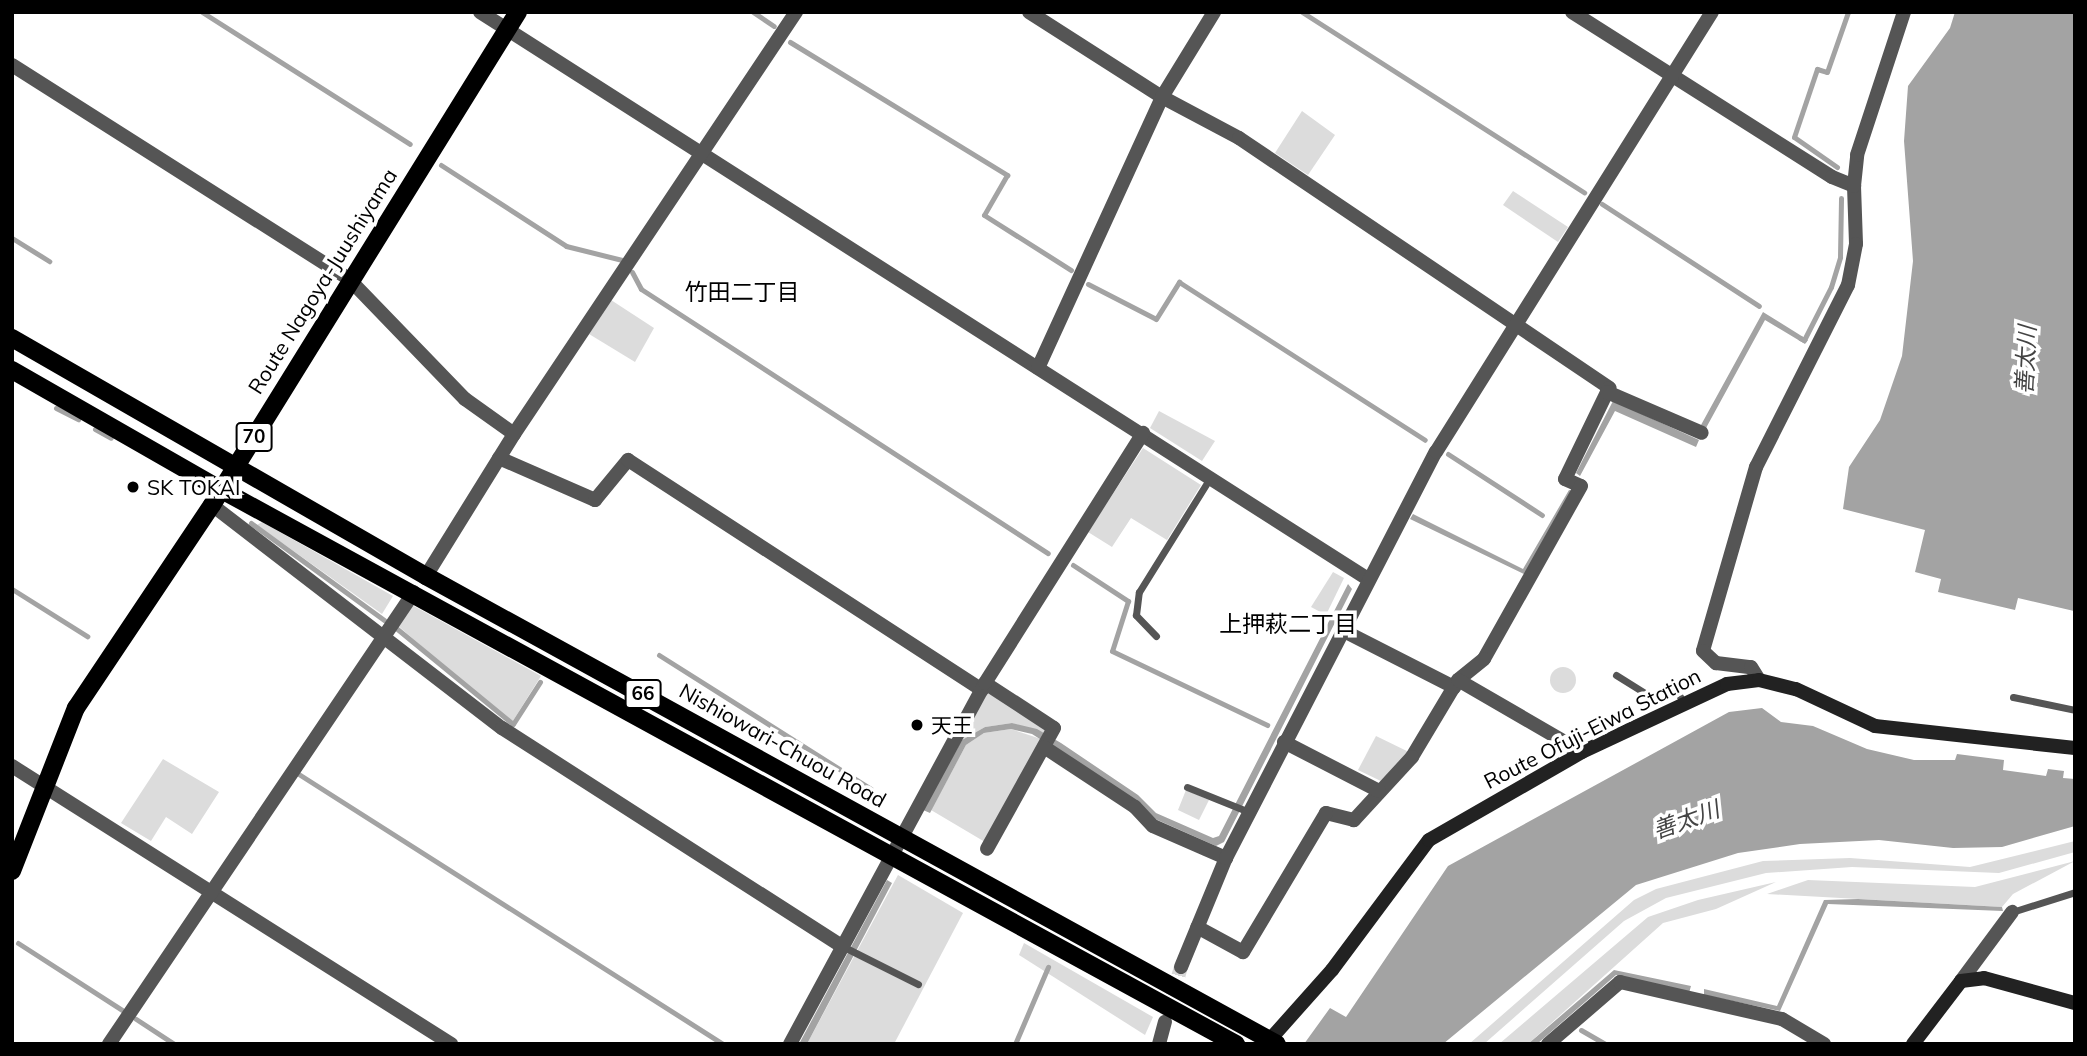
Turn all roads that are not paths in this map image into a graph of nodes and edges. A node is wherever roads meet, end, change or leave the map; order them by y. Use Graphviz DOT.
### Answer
graph roads {
  1 [pos="480,12"];
  2 [pos="518,12"];
  3 [pos="796,12"];
  4 [pos="1029,12"];
  5 [pos="1214,12"];
  6 [pos="1572,12"];
  7 [pos="1712,12"];
  8 [pos="1905,12"];
  9 [pos="507,29"];
  10 [pos="12,65"];
  11 [pos="1671,76"];
  12 [pos="1162,97"];
  13 [pos="702,155"];
  14 [pos="1854,186"];
  15 [pos="349,279"];
  16 [pos="1514,324"];
  17 [pos="12,338"];
  18 [pos="1038,368"];
  19 [pos="12,370"];
  20 [pos="1607,392"];
  21 [pos="1143,433"];
  22 [pos="1702,433"];
  23 [pos="514,434"];
  24 [pos="499,458"];
  25 [pos="235,467"];
  26 [pos="1211,477"];
  27 [pos="216,497"];
  28 [pos="426,576"];
  29 [pos="1368,579"];
  30 [pos="414,592"];
  31 [pos="1342,630"];
  32 [pos="384,634"];
  33 [pos="1156,636"];
  34 [pos="1616,675"];
  35 [pos="1759,680"];
  36 [pos="1456,683"];
  37 [pos="984,686"];
  38 [pos="2013,697"];
  39 [pos="1683,702"];
  40 [pos="2075,710"];
  41 [pos="1047,742"];
  42 [pos="1284,742"];
  43 [pos="2075,748"];
  44 [pos="1582,752"];
  45 [pos="12,766"];
  46 [pos="42,785"];
  47 [pos="1186,787"];
  48 [pos="1380,791"];
  49 [pos="1246,811"];
  50 [pos="902,837"];
  51 [pos="988,849"];
  52 [pos="892,855"];
  53 [pos="1226,858"];
  54 [pos="12,871"];
  55 [pos="212,890"];
  56 [pos="2075,892"];
  57 [pos="2012,912"];
  58 [pos="1197,927"];
  59 [pos="844,948"];
  60 [pos="1181,967"];
  61 [pos="1961,981"];
  62 [pos="918,984"];
  63 [pos="2075,1003"];
  64 [pos="1165,1022"];
  65 [pos="1271,1042"];
  66 [pos="109,1044"];
  67 [pos="451,1044"];
  68 [pos="790,1044"];
  69 [pos="1159,1044"];
  70 [pos="1236,1044"];
  71 [pos="1548,1044"];
  72 [pos="1824,1044"];
  73 [pos="1913,1044"];
  1 -- 9 [label="street"];
  2 -- 9 [label="main road, Route Nagoya-Juushiyama / 70"];
  3 -- 13 [label="street"];
  4 -- 12 [label="street"];
  5 -- 12 [label="street"];
  6 -- 11 [label="street"];
  7 -- 11 [label="street"];
  8 -- 14 [label="street"];
  9 -- 13 [label="street"];
  9 -- 15 [label="main road, Route Nagoya-Juushiyama / 70"];
  10 -- 15 [label="street"];
  11 -- 14 [label="street"];
  11 -- 16 [label="street"];
  12 -- 16 [label="street"];
  12 -- 18 [label="street"];
  13 -- 18 [label="street"];
  13 -- 23 [label="street"];
  14 -- 35 [label="street"];
  15 -- 23 [label="street"];
  15 -- 25 [label="main road, Route Nagoya-Juushiyama / 70"];
  16 -- 20 [label="street"];
  16 -- 29 [label="street"];
  17 -- 25 [label="main road, Nishiowari-Chuou Road / 66"];
  18 -- 21 [label="street"];
  19 -- 27 [label="main road, Nishiowari-Chuou Road / 66"];
  20 -- 22 [label="street"];
  20 -- 36 [label="street"];
  21 -- 26 [label="street"];
  21 -- 37 [label="street"];
  23 -- 24 [label="street"];
  24 -- 28 [label="street"];
  24 -- 37 [label="street"];
  25 -- 27 [label="main road, Route Nagoya-Juushiyama / 70"];
  25 -- 28 [label="main road, Nishiowari-Chuou Road / 66"];
  26 -- 29 [label="street"];
  26 -- 33 [label="lane"];
  27 -- 30 [label="main road, Nishiowari-Chuou Road / 66"];
  27 -- 32 [label="street"];
  27 -- 46 [label="main road, Route Nagoya-Juushiyama / 70"];
  28 -- 50 [label="main road, Nishiowari-Chuou Road / 66"];
  29 -- 31 [label="street"];
  30 -- 32 [label="street"];
  30 -- 52 [label="main road, Nishiowari-Chuou Road / 66"];
  31 -- 36 [label="street"];
  31 -- 42 [label="street"];
  32 -- 55 [label="street"];
  32 -- 59 [label="street"];
  34 -- 39 [label="lane"];
  35 -- 39 [label="main road, Route Ofuji-Eiwa Station"];
  35 -- 43 [label="main road, Route Ofuji-Eiwa Station"];
  36 -- 44 [label="street"];
  36 -- 48 [label="street"];
  37 -- 41 [label="street"];
  37 -- 50 [label="street"];
  38 -- 40 [label="lane"];
  39 -- 44 [label="main road, Route Ofuji-Eiwa Station"];
  41 -- 51 [label="street"];
  41 -- 53 [label="street"];
  42 -- 48 [label="street"];
  42 -- 49 [label="street"];
  44 -- 65 [label="main road, Route Ofuji-Eiwa Station"];
  45 -- 46 [label="street"];
  46 -- 54 [label="main road, Route Nagoya-Juushiyama / 70"];
  46 -- 55 [label="street"];
  47 -- 49 [label="lane"];
  48 -- 58 [label="street"];
  49 -- 53 [label="street"];
  50 -- 52 [label="street"];
  50 -- 65 [label="main road, Nishiowari-Chuou Road / 66"];
  52 -- 59 [label="street"];
  52 -- 70 [label="main road, Nishiowari-Chuou Road / 66"];
  53 -- 58 [label="street"];
  55 -- 66 [label="street"];
  55 -- 67 [label="street"];
  56 -- 57 [label="lane"];
  57 -- 61 [label="street"];
  58 -- 60 [label="street"];
  59 -- 62 [label="lane"];
  59 -- 68 [label="street"];
  61 -- 63 [label="main road"];
  61 -- 73 [label="main road"];
  64 -- 69 [label="street"];
  71 -- 72 [label="street"];
}
